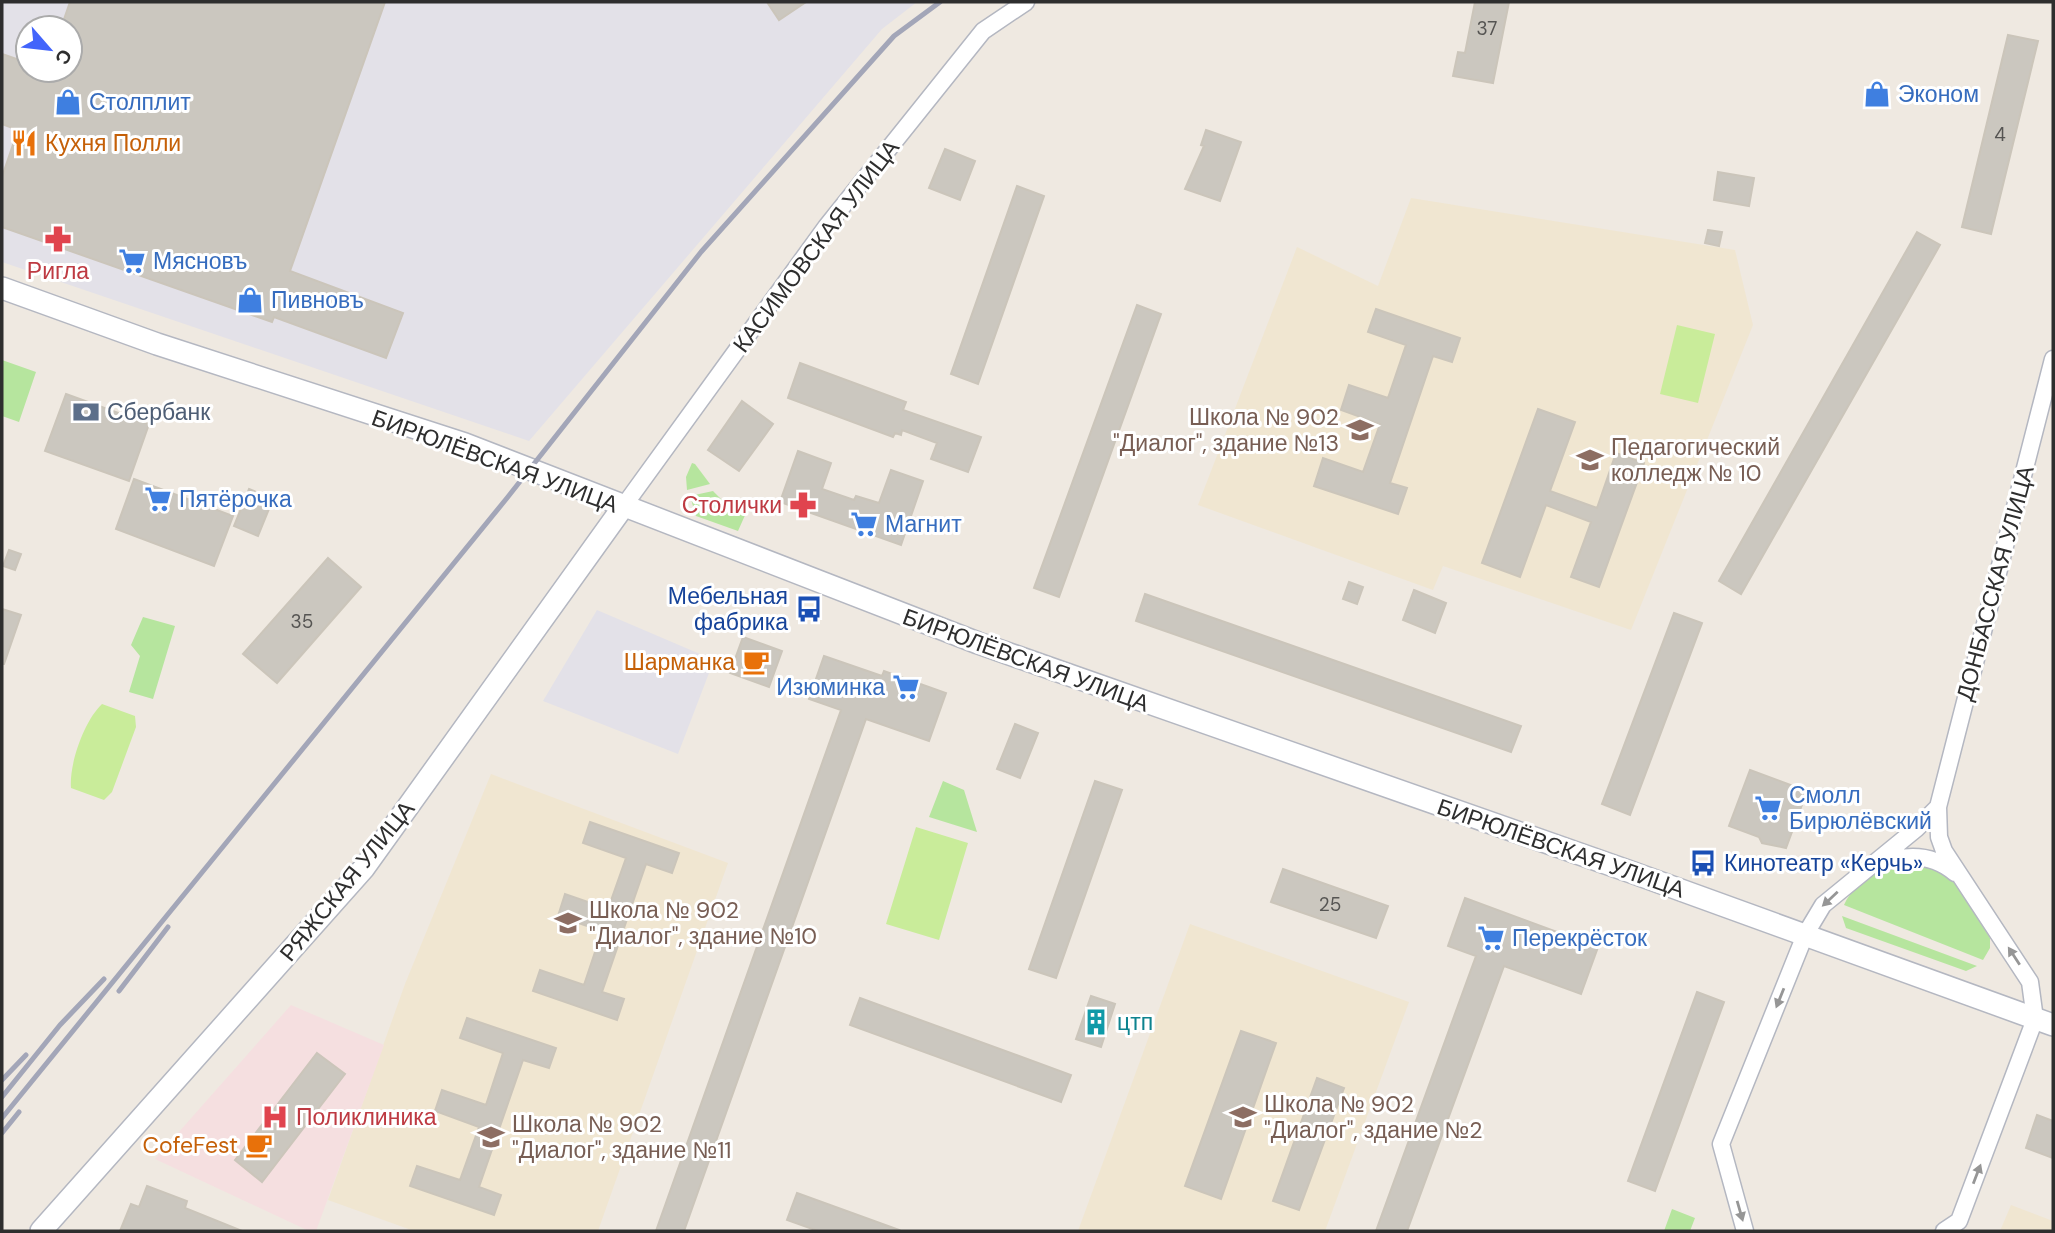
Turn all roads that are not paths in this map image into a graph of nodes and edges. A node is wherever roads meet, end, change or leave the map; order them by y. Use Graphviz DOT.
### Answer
graph roads {
  1 [pos="1026,2"];
  2 [pos="2,288"];
  3 [pos="2053,359"];
  4 [pos="623,507"];
  5 [pos="1937,807"];
  6 [pos="1868,867"];
  7 [pos="1967,884"];
  8 [pos="1805,935"];
  9 [pos="2044,1022"];
  10 [pos="41,1231"];
  11 [pos="1745,1231"];
  12 [pos="1944,1231"];
  1 -- 4 [label="street, КАСИМОВСКАЯ УЛИЦА"];
  2 -- 4 [label="street, БИРЮЛЁВСКАЯ УЛИЦА"];
  3 -- 5 [label="street, ДОНБАССКАЯ УЛИЦА"];
  4 -- 8 [label="street, БИРЮЛЁВСКАЯ УЛИЦА"];
  4 -- 10 [label="street, РЯЖСКАЯ УЛИЦА"];
  5 -- 6 [label="street"];
  5 -- 7 [label="street"];
  6 -- 7 [label="street"];
  6 -- 8 [label="street, one-way"];
  9 -- 7 [label="street, one-way"];
  8 -- 9 [label="street, БИРЮЛЁВСКАЯ УЛИЦА"];
  8 -- 11 [label="street, one-way"];
  12 -- 9 [label="street, one-way"];
}
